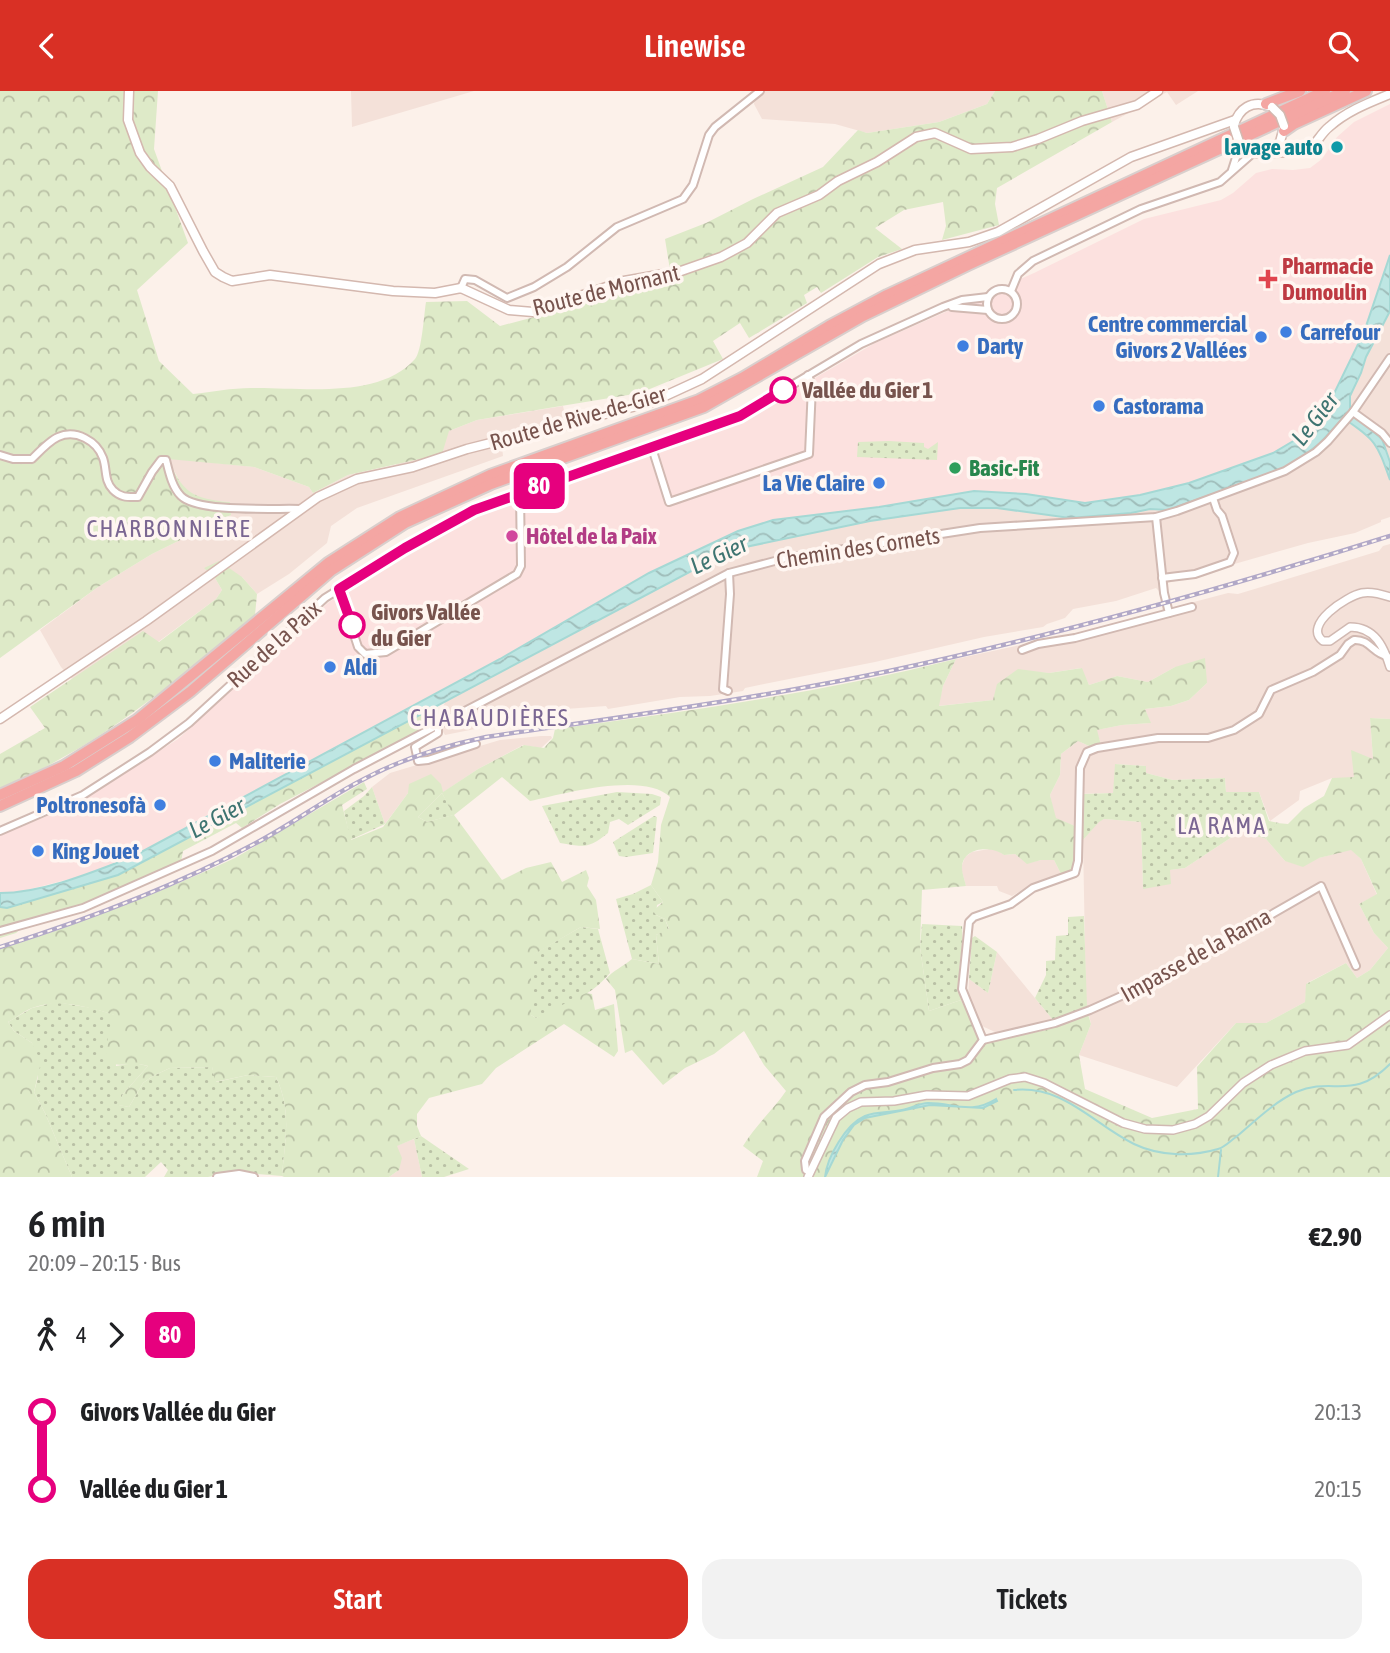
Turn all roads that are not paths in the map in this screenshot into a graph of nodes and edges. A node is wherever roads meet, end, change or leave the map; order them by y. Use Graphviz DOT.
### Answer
graph roads {
  1 [pos="129,91"];
  2 [pos="760,91"];
  3 [pos="1158,91"];
  4 [pos="1300,91"];
  5 [pos="1325,91"];
  6 [pos="1345,91"];
  7 [pos="1366,91"];
  8 [pos="1390,94"];
  9 [pos="1269,106"];
  10 [pos="1232,127"];
  11 [pos="1211,130"];
  12 [pos="1284,131"];
  13 [pos="1240,145"];
  14 [pos="1271,151"];
  15 [pos="1253,153"];
  16 [pos="1292,153"];
  17 [pos="1232,172"];
  18 [pos="461,288"];
  19 [pos="1011,291"];
  20 [pos="988,297"];
  21 [pos="943,307"];
  22 [pos="988,310"];
  23 [pos="1390,358"];
  24 [pos="808,375"];
  25 [pos="1353,412"];
  26 [pos="1390,443"];
  27 [pos="652,447"];
  28 [pos="0,455"];
  29 [pos="520,493"];
  30 [pos="1213,498"];
  31 [pos="301,509"];
  32 [pos="1156,517"];
  33 [pos="729,573"];
  34 [pos="1162,578"];
  35 [pos="339,589"];
  36 [pos="1390,597"];
  37 [pos="1192,607"];
  38 [pos="1169,613"];
  39 [pos="1022,650"];
  40 [pos="1387,656"];
  41 [pos="1390,667"];
  42 [pos="728,691"];
  43 [pos="0,719"];
  44 [pos="438,726"];
  45 [pos="476,744"];
  46 [pos="0,795"];
  47 [pos="0,806"];
  48 [pos="0,831"];
  49 [pos="0,931"];
  50 [pos="1356,966"];
  51 [pos="1390,1015"];
  52 [pos="983,1040"];
  53 [pos="809,1175"];
  54 [pos="217,1177"];
  55 [pos="254,1177"];
  1 -- 18 [label="main road"];
  2 -- 18 [label="street"];
  3 -- 18 [label="main road, Route de Mornant"];
  4 -- 9 [label="highway"];
  5 -- 46 [label="highway"];
  6 -- 47 [label="highway"];
  7 -- 12 [label="highway"];
  8 -- 16 [label="main road"];
  9 -- 10 [label="main road"];
  9 -- 12 [label="main road, bridge"];
  10 -- 11 [label="main road, Route de Rive-de-Gier"];
  10 -- 11 [label="main road, Route de Rive-de-Gier"];
  10 -- 13 [label="main road, bridge"];
  11 -- 31 [label="main road, Route de Rive-de-Gier"];
  12 -- 14 [label="main road"];
  12 -- 16 [label="main road"];
  13 -- 15 [label="main road"];
  13 -- 17 [label="street"];
  14 -- 15 [label="main road"];
  14 -- 16 [label="main road"];
  15 -- 17 [label="street"];
  17 -- 19 [label="street"];
  19 -- 20 [label="street"];
  19 -- 22 [label="street"];
  20 -- 21 [label="street, Rue de la Paix"];
  20 -- 22 [label="street"];
  21 -- 22 [label="street, Rue de la Paix"];
  21 -- 24 [label="street, Rue de la Paix"];
  23 -- 25 [label="street, Chemin des Cornets"];
  24 -- 27 [label="street, Rue de la Paix"];
  24 -- 27 [label="street"];
  25 -- 26 [label="street"];
  25 -- 30 [label="street, Chemin des Cornets"];
  27 -- 29 [label="street, Rue de la Paix"];
  28 -- 31 [label="street"];
  29 -- 35 [label="street, Rue de la Paix"];
  29 -- 35 [label="street"];
  30 -- 32 [label="street, Chemin des Cornets"];
  30 -- 34 [label="street"];
  31 -- 43 [label="main road, Route de Rive-de-Gier"];
  32 -- 33 [label="street, Chemin des Cornets"];
  32 -- 34 [label="street"];
  33 -- 42 [label="street"];
  33 -- 44 [label="street, Chemin des Cornets"];
  34 -- 38 [label="street"];
  35 -- 48 [label="street, Rue de la Paix"];
  36 -- 40 [label="street"];
  37 -- 38 [label="street"];
  38 -- 39 [label="street"];
  40 -- 41 [label="street"];
  40 -- 52 [label="street"];
  44 -- 45 [label="street, Chemin des Cornets"];
  44 -- 49 [label="street"];
  50 -- 52 [label="street, Impasse de la Rama"];
  51 -- 53 [label="street"];
  52 -- 53 [label="street"];
  54 -- 55 [label="street"];
}
